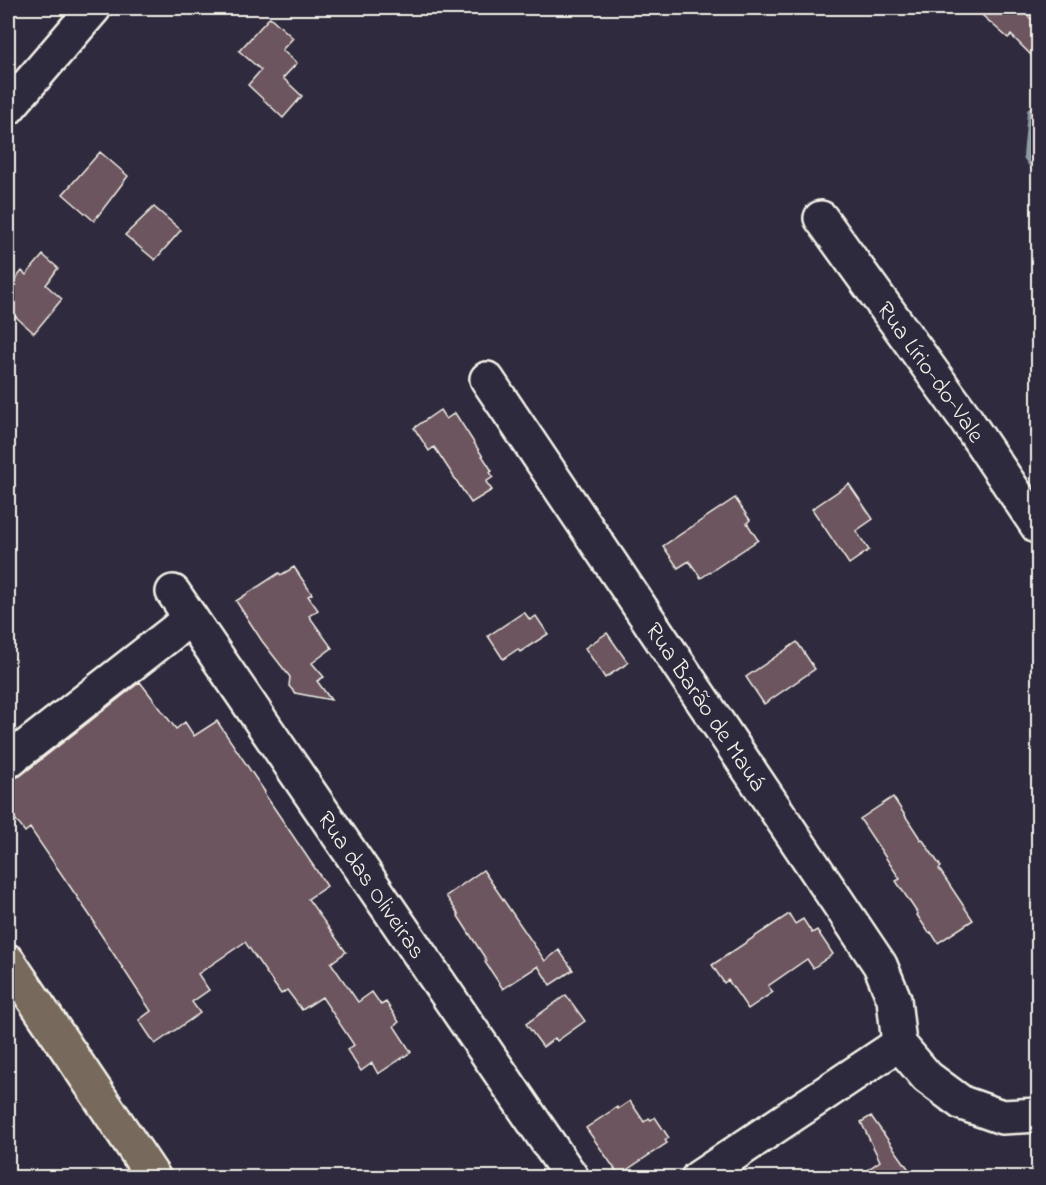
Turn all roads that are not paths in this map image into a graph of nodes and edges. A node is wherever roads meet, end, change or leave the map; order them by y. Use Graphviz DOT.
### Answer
graph roads {
  1 [pos="94,8"];
  2 [pos="8,108"];
  3 [pos="821,218"];
  4 [pos="487,379"];
  5 [pos="1038,527"];
  6 [pos="8,761"];
  7 [pos="8,961"];
  8 [pos="899,1044"];
  9 [pos="1038,1115"];
  10 [pos="154,1178"];
  11 [pos="572,1178"];
  12 [pos="698,1178"];
  1 -- 2 [label="street"];
  3 -- 5 [label="street, Rua Lírio-do-Vale"];
  4 -- 8 [label="street, Rua Barão de Mauá"];
  6 -- 11 [label="street, Rua das Oliveiras"];
  7 -- 10 [label="main road"];
  8 -- 9 [label="street"];
  8 -- 12 [label="street"];
}
